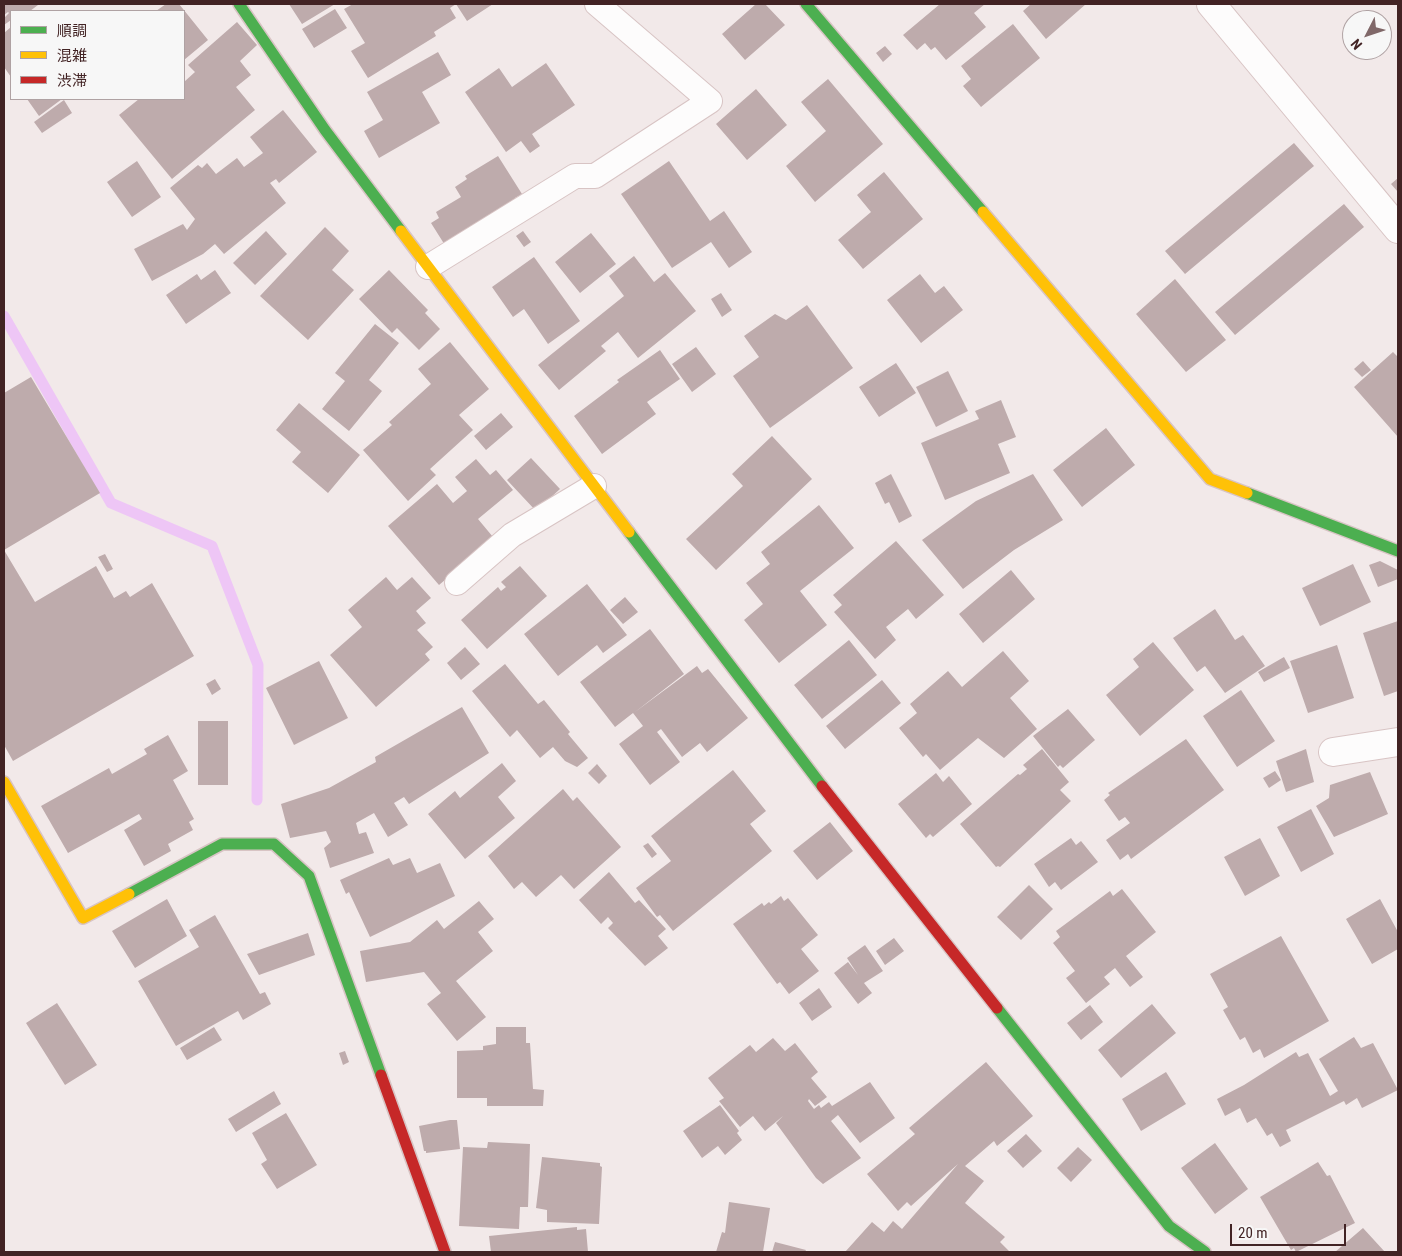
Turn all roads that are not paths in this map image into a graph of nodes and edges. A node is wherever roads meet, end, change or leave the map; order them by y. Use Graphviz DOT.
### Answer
graph roads {
  1 [pos="240,4"];
  2 [pos="597,4"];
  3 [pos="806,4"];
  4 [pos="1212,4"];
  5 [pos="1398,229"];
  6 [pos="428,267"];
  7 [pos="594,486"];
  8 [pos="1398,552"];
  9 [pos="457,583"];
  10 [pos="1398,742"];
  11 [pos="1333,752"];
  12 [pos="4,782"];
  13 [pos="445,1252"];
  14 [pos="1206,1252"];
  1 -- 6 [label="street"];
  2 -- 6 [label="lane"];
  3 -- 8 [label="street"];
  4 -- 5 [label="street"];
  6 -- 7 [label="street"];
  7 -- 9 [label="lane"];
  7 -- 14 [label="street"];
  10 -- 11 [label="street"];
  12 -- 13 [label="street"];
}
